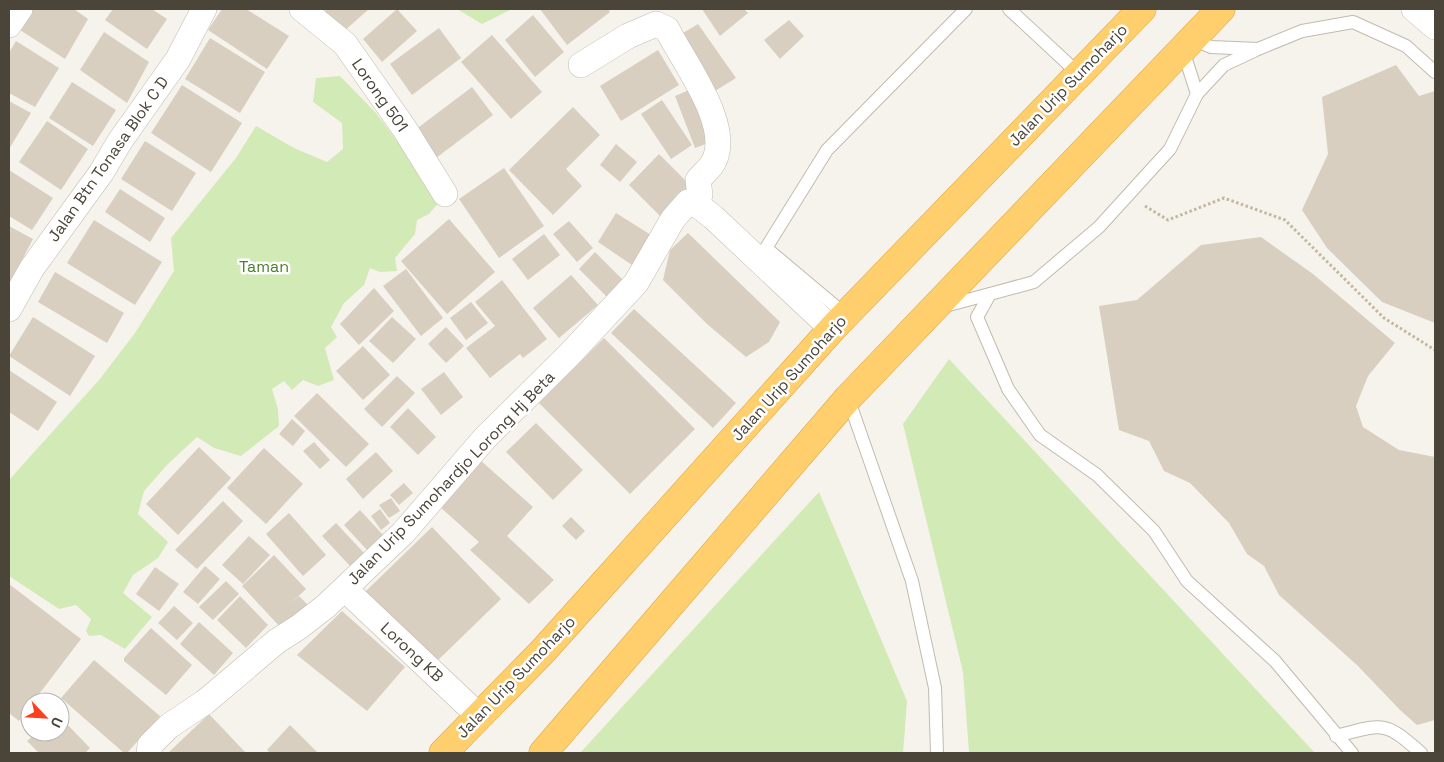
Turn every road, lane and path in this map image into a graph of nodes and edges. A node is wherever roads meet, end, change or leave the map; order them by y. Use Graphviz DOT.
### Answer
graph roads {
  1 [pos="20,9"];
  2 [pos="204,9"];
  3 [pos="302,9"];
  4 [pos="966,9"];
  5 [pos="1009,9"];
  6 [pos="1142,9"];
  7 [pos="1221,9"];
  8 [pos="1414,9"];
  9 [pos="9,25"];
  10 [pos="1435,28"];
  11 [pos="1187,43"];
  12 [pos="1258,49"];
  13 [pos="581,65"];
  14 [pos="1435,72"];
  15 [pos="1079,74"];
  16 [pos="1197,94"];
  17 [pos="445,194"];
  18 [pos="1128,196"];
  19 [pos="696,204"];
  20 [pos="968,287"];
  21 [pos="990,294"];
  22 [pos="9,309"];
  23 [pos="977,318"];
  24 [pos="839,322"];
  25 [pos="1435,350"];
  26 [pos="848,398"];
  27 [pos="345,589"];
  28 [pos="479,716"];
  29 [pos="1336,736"];
  30 [pos="149,753"];
  31 [pos="443,753"];
  32 [pos="543,753"];
  33 [pos="937,753"];
  34 [pos="1352,753"];
  35 [pos="1421,753"];
  1 -- 9 [label="street"];
  2 -- 22 [label="street, Jalan Btn Tonasa Blok C D"];
  3 -- 17 [label="street, Lorong 501"];
  4 -- 24 [label="lane"];
  5 -- 15 [label="lane"];
  6 -- 15 [label="highway, Jalan Urip Sumoharjo"];
  7 -- 11 [label="highway"];
  8 -- 10 [label="street"];
  11 -- 12 [label="lane"];
  11 -- 16 [label="lane"];
  11 -- 20 [label="highway"];
  12 -- 14 [label="lane"];
  12 -- 16 [label="lane"];
  13 -- 19 [label="street"];
  15 -- 24 [label="highway, Jalan Urip Sumoharjo"];
  16 -- 18 [label="lane"];
  18 -- 21 [label="lane"];
  18 -- 25 [label="path"];
  19 -- 24 [label="street"];
  19 -- 27 [label="street, Jalan Urip Sumohardjo Lorong Hj Beta"];
  20 -- 21 [label="lane"];
  20 -- 23 [label="lane"];
  20 -- 26 [label="highway"];
  21 -- 23 [label="lane"];
  23 -- 29 [label="lane"];
  24 -- 28 [label="highway, Jalan Urip Sumoharjo"];
  26 -- 32 [label="highway"];
  26 -- 33 [label="lane"];
  27 -- 28 [label="street, Lorong KB"];
  27 -- 30 [label="street, Jalan Urip Sumohardjo Lorong Hj Beta"];
  28 -- 31 [label="highway, Jalan Urip Sumoharjo"];
  29 -- 34 [label="lane"];
  29 -- 35 [label="lane"];
}
